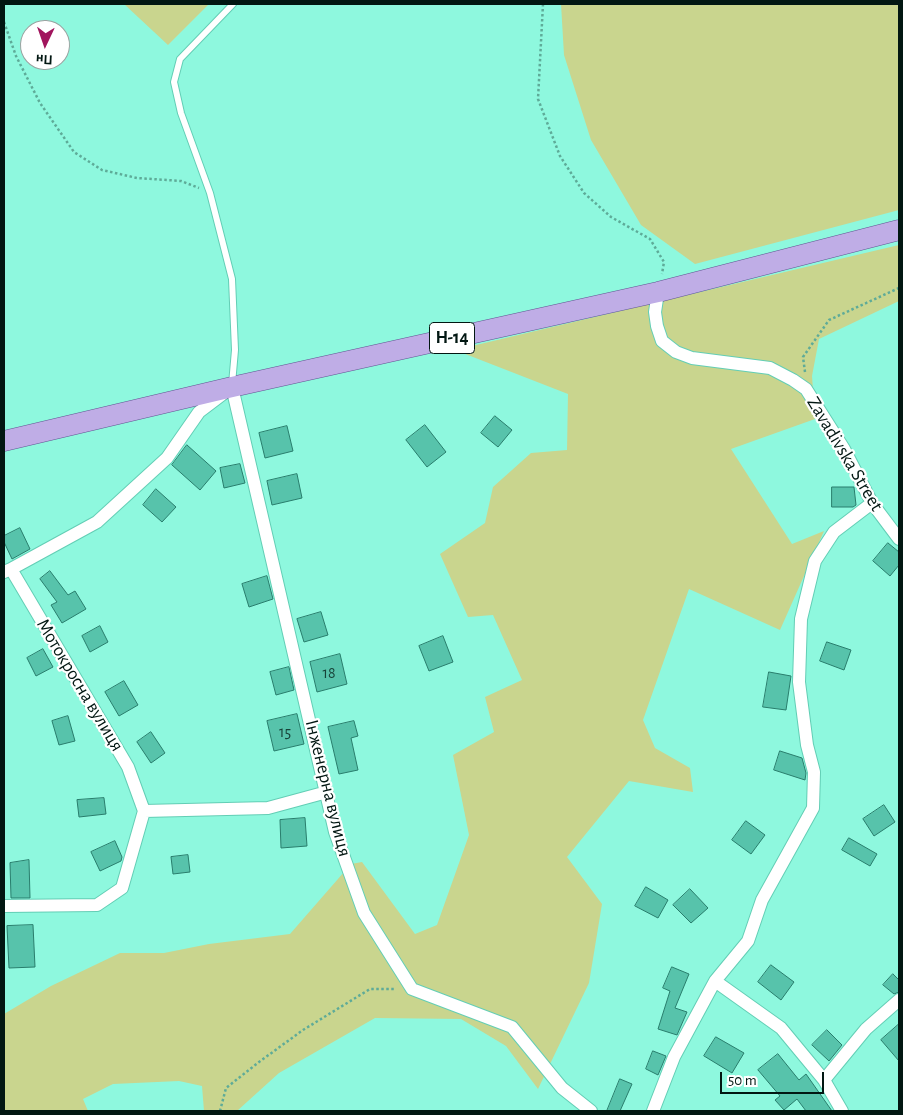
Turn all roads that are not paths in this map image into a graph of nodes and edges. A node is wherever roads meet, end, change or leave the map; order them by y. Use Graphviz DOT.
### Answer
graph roads {
  1 [pos="233,4"];
  2 [pos="899,230"];
  3 [pos="658,292"];
  4 [pos="232,387"];
  5 [pos="4,441"];
  6 [pos="872,503"];
  7 [pos="899,540"];
  8 [pos="7,571"];
  9 [pos="327,792"];
  10 [pos="144,811"];
  11 [pos="4,906"];
  12 [pos="716,981"];
  13 [pos="899,1000"];
  14 [pos="824,1080"];
  15 [pos="591,1111"];
  16 [pos="653,1111"];
  17 [pos="842,1111"];
  1 -- 4 [label="lane"];
  2 -- 3 [label="main road, Н-14"];
  3 -- 4 [label="main road, Н-14"];
  3 -- 6 [label="street, Zavadivska Street"];
  4 -- 5 [label="main road, Н-14"];
  4 -- 8 [label="street"];
  4 -- 9 [label="street, Інженерна вулиця"];
  6 -- 7 [label="street, Zavadivska Street"];
  6 -- 12 [label="street"];
  8 -- 10 [label="street, Мотокросна вулиця"];
  9 -- 10 [label="street"];
  9 -- 15 [label="street, Інженерна вулиця"];
  10 -- 11 [label="street"];
  12 -- 14 [label="street"];
  12 -- 16 [label="street"];
  13 -- 14 [label="street"];
  14 -- 17 [label="street"];
}
